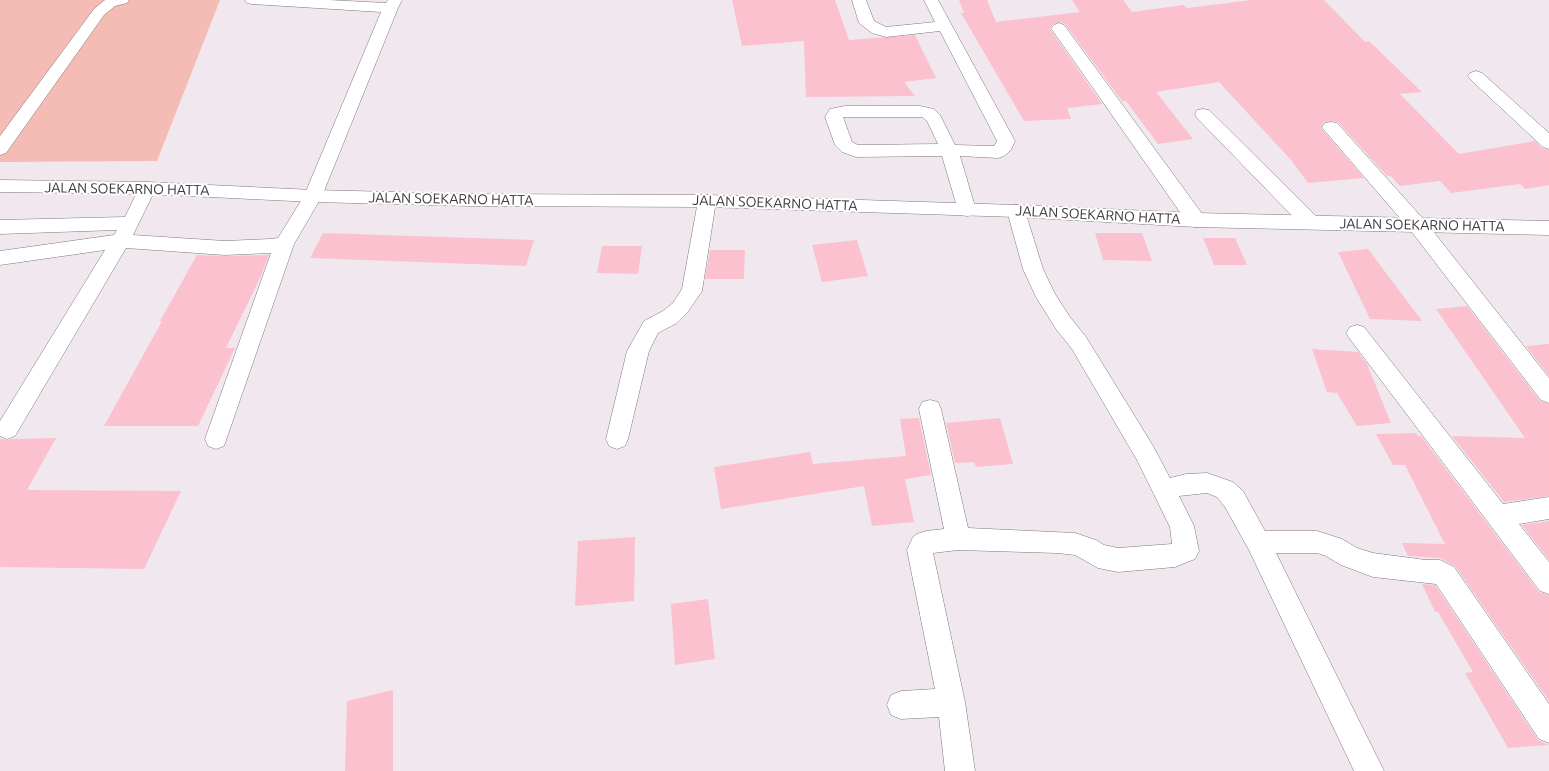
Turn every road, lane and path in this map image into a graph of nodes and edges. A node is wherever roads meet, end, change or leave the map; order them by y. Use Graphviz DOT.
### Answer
graph roads {
  1 [pos="122,0"];
  2 [pos="252,0"];
  3 [pos="860,0"];
  4 [pos="931,0"];
  5 [pos="393,4"];
  6 [pos="944,26"];
  7 [pos="1059,28"];
  8 [pos="1476,76"];
  9 [pos="1204,114"];
  10 [pos="1331,127"];
  11 [pos="1549,143"];
  12 [pos="0,149"];
  13 [pos="948,150"];
  14 [pos="0,186"];
  15 [pos="147,188"];
  16 [pos="313,196"];
  17 [pos="708,201"];
  18 [pos="967,210"];
  19 [pos="1016,211"];
  20 [pos="1196,220"];
  21 [pos="1310,222"];
  22 [pos="131,223"];
  23 [pos="1418,226"];
  24 [pos="0,227"];
  25 [pos="1548,229"];
  26 [pos="120,241"];
  27 [pos="284,244"];
  28 [pos="0,258"];
  29 [pos="1357,333"];
  30 [pos="1549,394"];
  31 [pos="930,409"];
  32 [pos="7,429"];
  33 [pos="216,439"];
  34 [pos="617,439"];
  35 [pos="1164,490"];
  36 [pos="1549,508"];
  37 [pos="1498,516"];
  38 [pos="958,539"];
  39 [pos="1258,542"];
  40 [pos="1549,582"];
  41 [pos="951,702"];
  42 [pos="901,705"];
  43 [pos="1549,729"];
  44 [pos="960,771"];
  45 [pos="1369,771"];
  1 -- 12 [label="street"];
  2 -- 5 [label="street"];
  3 -- 6 [label="street"];
  4 -- 6 [label="street"];
  5 -- 16 [label="street"];
  6 -- 13 [label="street"];
  7 -- 20 [label="street"];
  8 -- 11 [label="street"];
  9 -- 21 [label="street"];
  10 -- 23 [label="street"];
  13 -- 13 [label="street"];
  13 -- 18 [label="street"];
  14 -- 15 [label="street, JALAN SOEKARNO HATTA"];
  15 -- 16 [label="street, JALAN SOEKARNO HATTA"];
  15 -- 22 [label="street"];
  16 -- 17 [label="street, JALAN SOEKARNO HATTA"];
  16 -- 27 [label="street"];
  17 -- 18 [label="street, JALAN SOEKARNO HATTA"];
  17 -- 34 [label="street"];
  18 -- 19 [label="street, JALAN SOEKARNO HATTA"];
  19 -- 20 [label="street, JALAN SOEKARNO HATTA"];
  19 -- 35 [label="street"];
  20 -- 21 [label="street, JALAN SOEKARNO HATTA"];
  21 -- 23 [label="street, JALAN SOEKARNO HATTA"];
  22 -- 24 [label="street"];
  22 -- 26 [label="street"];
  23 -- 25 [label="street, JALAN SOEKARNO HATTA"];
  23 -- 30 [label="street"];
  26 -- 27 [label="street"];
  26 -- 28 [label="street"];
  26 -- 32 [label="street"];
  27 -- 33 [label="street"];
  29 -- 37 [label="street"];
  31 -- 38 [label="street"];
  35 -- 38 [label="street"];
  35 -- 39 [label="street"];
  36 -- 37 [label="street"];
  37 -- 40 [label="street"];
  38 -- 41 [label="street"];
  39 -- 43 [label="street"];
  39 -- 45 [label="street"];
  41 -- 42 [label="street"];
  41 -- 44 [label="street"];
}
